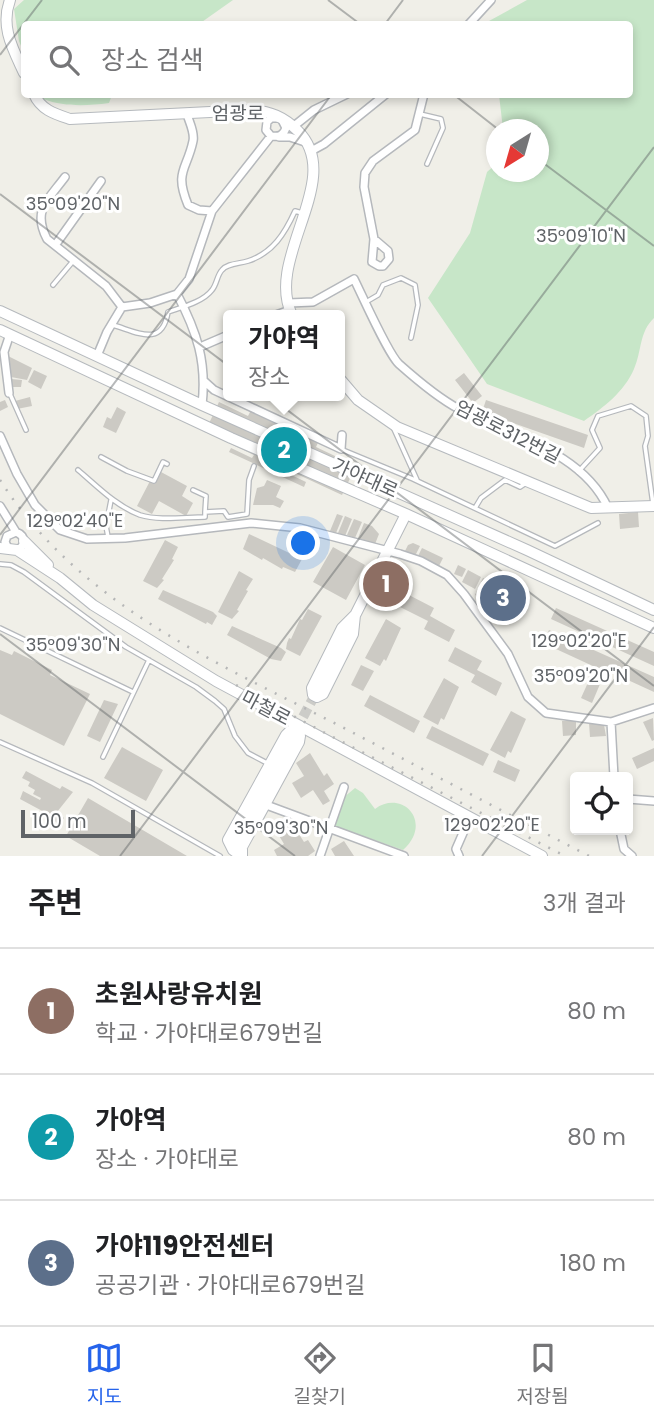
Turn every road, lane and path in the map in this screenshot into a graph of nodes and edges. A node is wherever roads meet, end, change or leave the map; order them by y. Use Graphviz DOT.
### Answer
graph roads {
  1 [pos="9,0"];
  2 [pos="489,3"];
  3 [pos="472,21"];
  4 [pos="21,67"];
  5 [pos="36,98"];
  6 [pos="339,98"];
  7 [pos="381,98"];
  8 [pos="423,98"];
  9 [pos="255,111"];
  10 [pos="187,114"];
  11 [pos="420,114"];
  12 [pos="281,118"];
  13 [pos="267,122"];
  14 [pos="294,126"];
  15 [pos="275,136"];
  16 [pos="311,147"];
  17 [pos="427,164"];
  18 [pos="65,177"];
  19 [pos="101,181"];
  20 [pos="212,211"];
  21 [pos="304,214"];
  22 [pos="374,239"];
  23 [pos="56,244"];
  24 [pos="75,259"];
  25 [pos="54,285"];
  26 [pos="177,294"];
  27 [pos="366,302"];
  28 [pos="122,307"];
  29 [pos="183,307"];
  30 [pos="290,309"];
  31 [pos="0,311"];
  32 [pos="112,324"];
  33 [pos="5,332"];
  34 [pos="223,337"];
  35 [pos="411,338"];
  36 [pos="200,347"];
  37 [pos="97,356"];
  38 [pos="204,381"];
  39 [pos="345,385"];
  40 [pos="9,393"];
  41 [pos="223,394"];
  42 [pos="238,401"];
  43 [pos="202,405"];
  44 [pos="391,423"];
  45 [pos="26,430"];
  46 [pos="342,435"];
  47 [pos="0,436"];
  48 [pos="341,449"];
  49 [pos="102,457"];
  50 [pos="167,464"];
  51 [pos="254,466"];
  52 [pos="78,470"];
  53 [pos="578,472"];
  54 [pos="652,480"];
  55 [pos="418,482"];
  56 [pos="528,482"];
  57 [pos="192,490"];
  58 [pos="111,499"];
  59 [pos="0,506"];
  60 [pos="654,506"];
  61 [pos="475,508"];
  62 [pos="608,508"];
  63 [pos="205,512"];
  64 [pos="406,514"];
  65 [pos="598,523"];
  66 [pos="16,532"];
  67 [pos="108,539"];
  68 [pos="24,541"];
  69 [pos="8,549"];
  70 [pos="388,551"];
  71 [pos="0,564"];
  72 [pos="60,578"];
  73 [pos="654,610"];
  74 [pos="355,615"];
  75 [pos="0,628"];
  76 [pos="654,628"];
  77 [pos="149,660"];
  78 [pos="319,687"];
  79 [pos="132,692"];
  80 [pos="654,708"];
  81 [pos="611,722"];
  82 [pos="295,731"];
  83 [pos="0,742"];
  84 [pos="103,757"];
  85 [pos="269,765"];
  86 [pos="614,772"];
  87 [pos="344,787"];
  88 [pos="633,799"];
  89 [pos="258,801"];
  90 [pos="654,801"];
  91 [pos="470,817"];
  92 [pos="329,828"];
  93 [pos="621,835"];
  94 [pos="382,852"];
  95 [pos="220,856"];
  96 [pos="241,856"];
  97 [pos="320,856"];
  98 [pos="404,856"];
  99 [pos="459,856"];
  100 [pos="542,856"];
  101 [pos="632,856"];
  1 -- 4 [label="main road"];
  2 -- 3 [label="street"];
  5 -- 10 [label="main road, 엄광로"];
  6 -- 14 [label="street"];
  7 -- 16 [label="street"];
  8 -- 11 [label="street"];
  9 -- 10 [label="main road, 엄광로"];
  9 -- 12 [label="main road, 엄광로"];
  9 -- 13 [label="street"];
  10 -- 20 [label="street"];
  11 -- 17 [label="lane"];
  11 -- 22 [label="street"];
  12 -- 13 [label="street"];
  12 -- 14 [label="main road, 엄광로"];
  12 -- 15 [label="street"];
  13 -- 15 [label="street"];
  14 -- 16 [label="main road, 엄광로"];
  15 -- 16 [label="street"];
  15 -- 20 [label="street"];
  16 -- 21 [label="main road"];
  18 -- 23 [label="street"];
  19 -- 23 [label="street"];
  20 -- 26 [label="street"];
  21 -- 29 [label="lane"];
  21 -- 30 [label="main road"];
  22 -- 22 [label="street"];
  23 -- 24 [label="street"];
  24 -- 25 [label="lane"];
  24 -- 28 [label="street"];
  26 -- 28 [label="street"];
  26 -- 29 [label="street"];
  27 -- 30 [label="street, 엄광로312번길"];
  27 -- 35 [label="lane"];
  27 -- 53 [label="street, 엄광로312번길"];
  28 -- 32 [label="street"];
  29 -- 32 [label="lane"];
  29 -- 36 [label="street"];
  31 -- 37 [label="main road, 가야대로"];
  32 -- 37 [label="street"];
  33 -- 40 [label="street"];
  33 -- 64 [label="main road, 가야대로"];
  34 -- 36 [label="street"];
  36 -- 38 [label="street"];
  37 -- 43 [label="main road, 가야대로"];
  38 -- 41 [label="street"];
  38 -- 43 [label="street"];
  39 -- 44 [label="main road"];
  40 -- 45 [label="lane"];
  42 -- 48 [label="street"];
  43 -- 73 [label="main road, 가야대로"];
  44 -- 55 [label="lane"];
  44 -- 56 [label="main road"];
  46 -- 48 [label="street"];
  47 -- 67 [label="street"];
  48 -- 55 [label="lane"];
  49 -- 50 [label="lane"];
  51 -- 63 [label="lane"];
  52 -- 58 [label="lane"];
  53 -- 54 [label="lane"];
  53 -- 62 [label="street, 엄광로312번길"];
  54 -- 60 [label="lane"];
  55 -- 61 [label="lane"];
  56 -- 61 [label="lane"];
  56 -- 62 [label="main road"];
  57 -- 63 [label="lane"];
  58 -- 63 [label="lane"];
  58 -- 67 [label="lane"];
  59 -- 66 [label="street"];
  60 -- 62 [label="main road"];
  61 -- 65 [label="lane"];
  64 -- 70 [label="main road"];
  64 -- 76 [label="main road, 가야대로"];
  66 -- 68 [label="street"];
  66 -- 69 [label="street"];
  67 -- 70 [label="street"];
  68 -- 69 [label="street"];
  68 -- 72 [label="main road"];
  69 -- 72 [label="main road, 마철로"];
  70 -- 74 [label="main road"];
  70 -- 81 [label="street"];
  71 -- 77 [label="lane"];
  72 -- 82 [label="main road, 마철로"];
  74 -- 74 [label="main road"];
  74 -- 78 [label="main road"];
  75 -- 79 [label="lane"];
  77 -- 79 [label="lane"];
  77 -- 85 [label="lane"];
  79 -- 84 [label="lane"];
  80 -- 81 [label="street"];
  81 -- 86 [label="street"];
  82 -- 85 [label="main road"];
  82 -- 89 [label="main road"];
  82 -- 91 [label="main road, 마철로"];
  83 -- 95 [label="lane"];
  85 -- 89 [label="main road"];
  87 -- 92 [label="street"];
  88 -- 90 [label="street"];
  89 -- 92 [label="street"];
  89 -- 96 [label="main road"];
  89 -- 96 [label="main road"];
  91 -- 99 [label="street"];
  91 -- 100 [label="main road, 마철로"];
  92 -- 94 [label="street"];
  92 -- 97 [label="street"];
  93 -- 101 [label="street"];
  94 -- 98 [label="street"];
}
